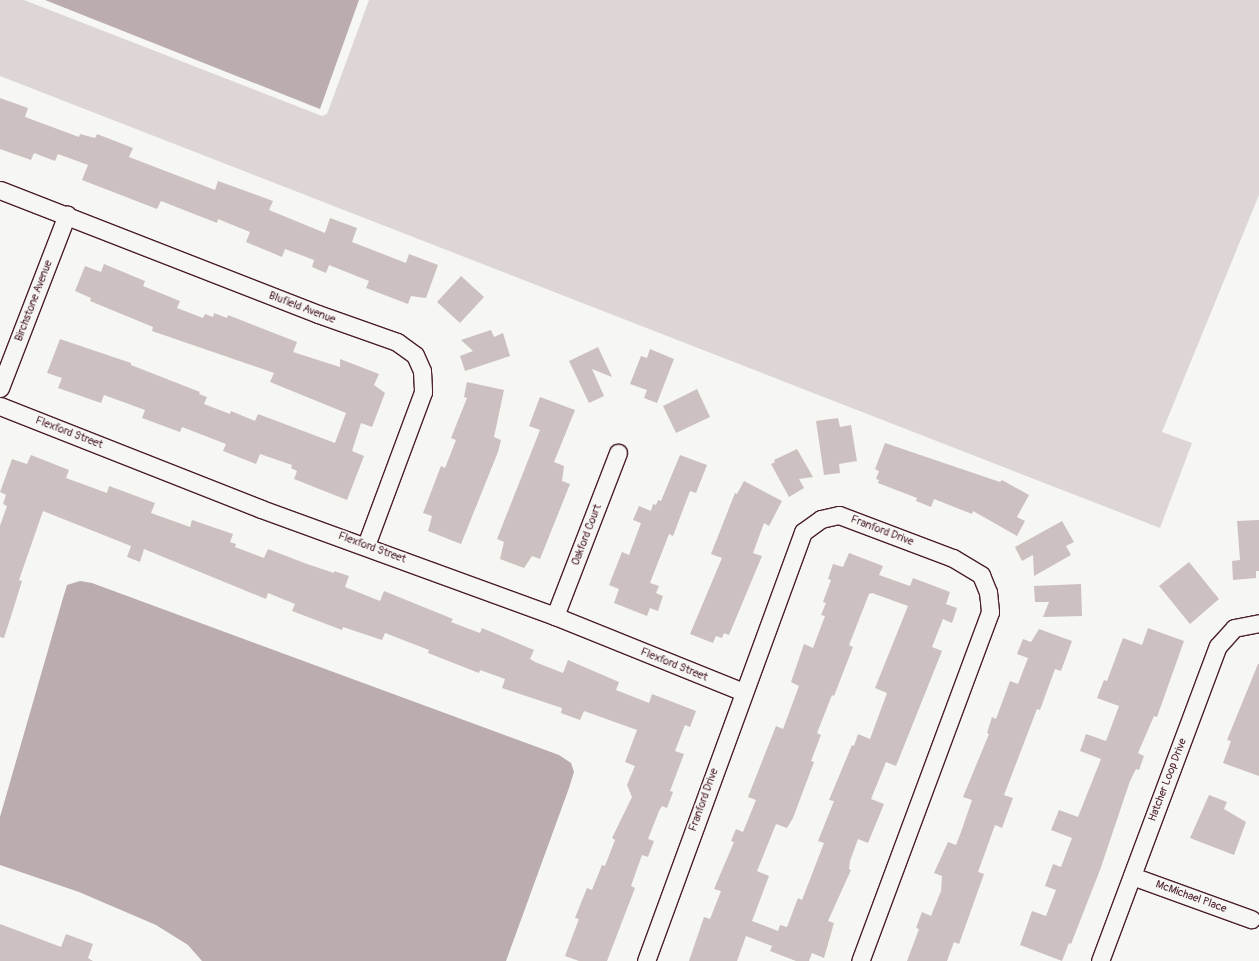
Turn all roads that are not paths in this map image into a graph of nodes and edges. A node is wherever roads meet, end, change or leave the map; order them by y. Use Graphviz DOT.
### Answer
graph roads {
  1 [pos="0,190"];
  2 [pos="67,214"];
  3 [pos="0,388"];
  4 [pos="0,406"];
  5 [pos="618,453"];
  6 [pos="366,545"];
  7 [pos="555,616"];
  8 [pos="1259,623"];
  9 [pos="743,692"];
  10 [pos="1132,876"];
  11 [pos="1251,919"];
  12 [pos="646,961"];
  13 [pos="860,961"];
  14 [pos="1100,961"];
  1 -- 2 [label="street, Blufield Avenue"];
  2 -- 3 [label="street, Birchstone Avenue"];
  2 -- 6 [label="street, Blufield Avenue"];
  4 -- 6 [label="street, Flexford Street"];
  5 -- 7 [label="street, Oakford Court"];
  6 -- 7 [label="street, Flexford Street"];
  7 -- 9 [label="street, Flexford Street"];
  8 -- 10 [label="street, Hatcher Loop Drive"];
  9 -- 12 [label="street, Franford Drive"];
  9 -- 13 [label="street, Franford Drive"];
  10 -- 11 [label="street, McMichael Place"];
  10 -- 14 [label="street, Hatcher Loop Drive"];
}
